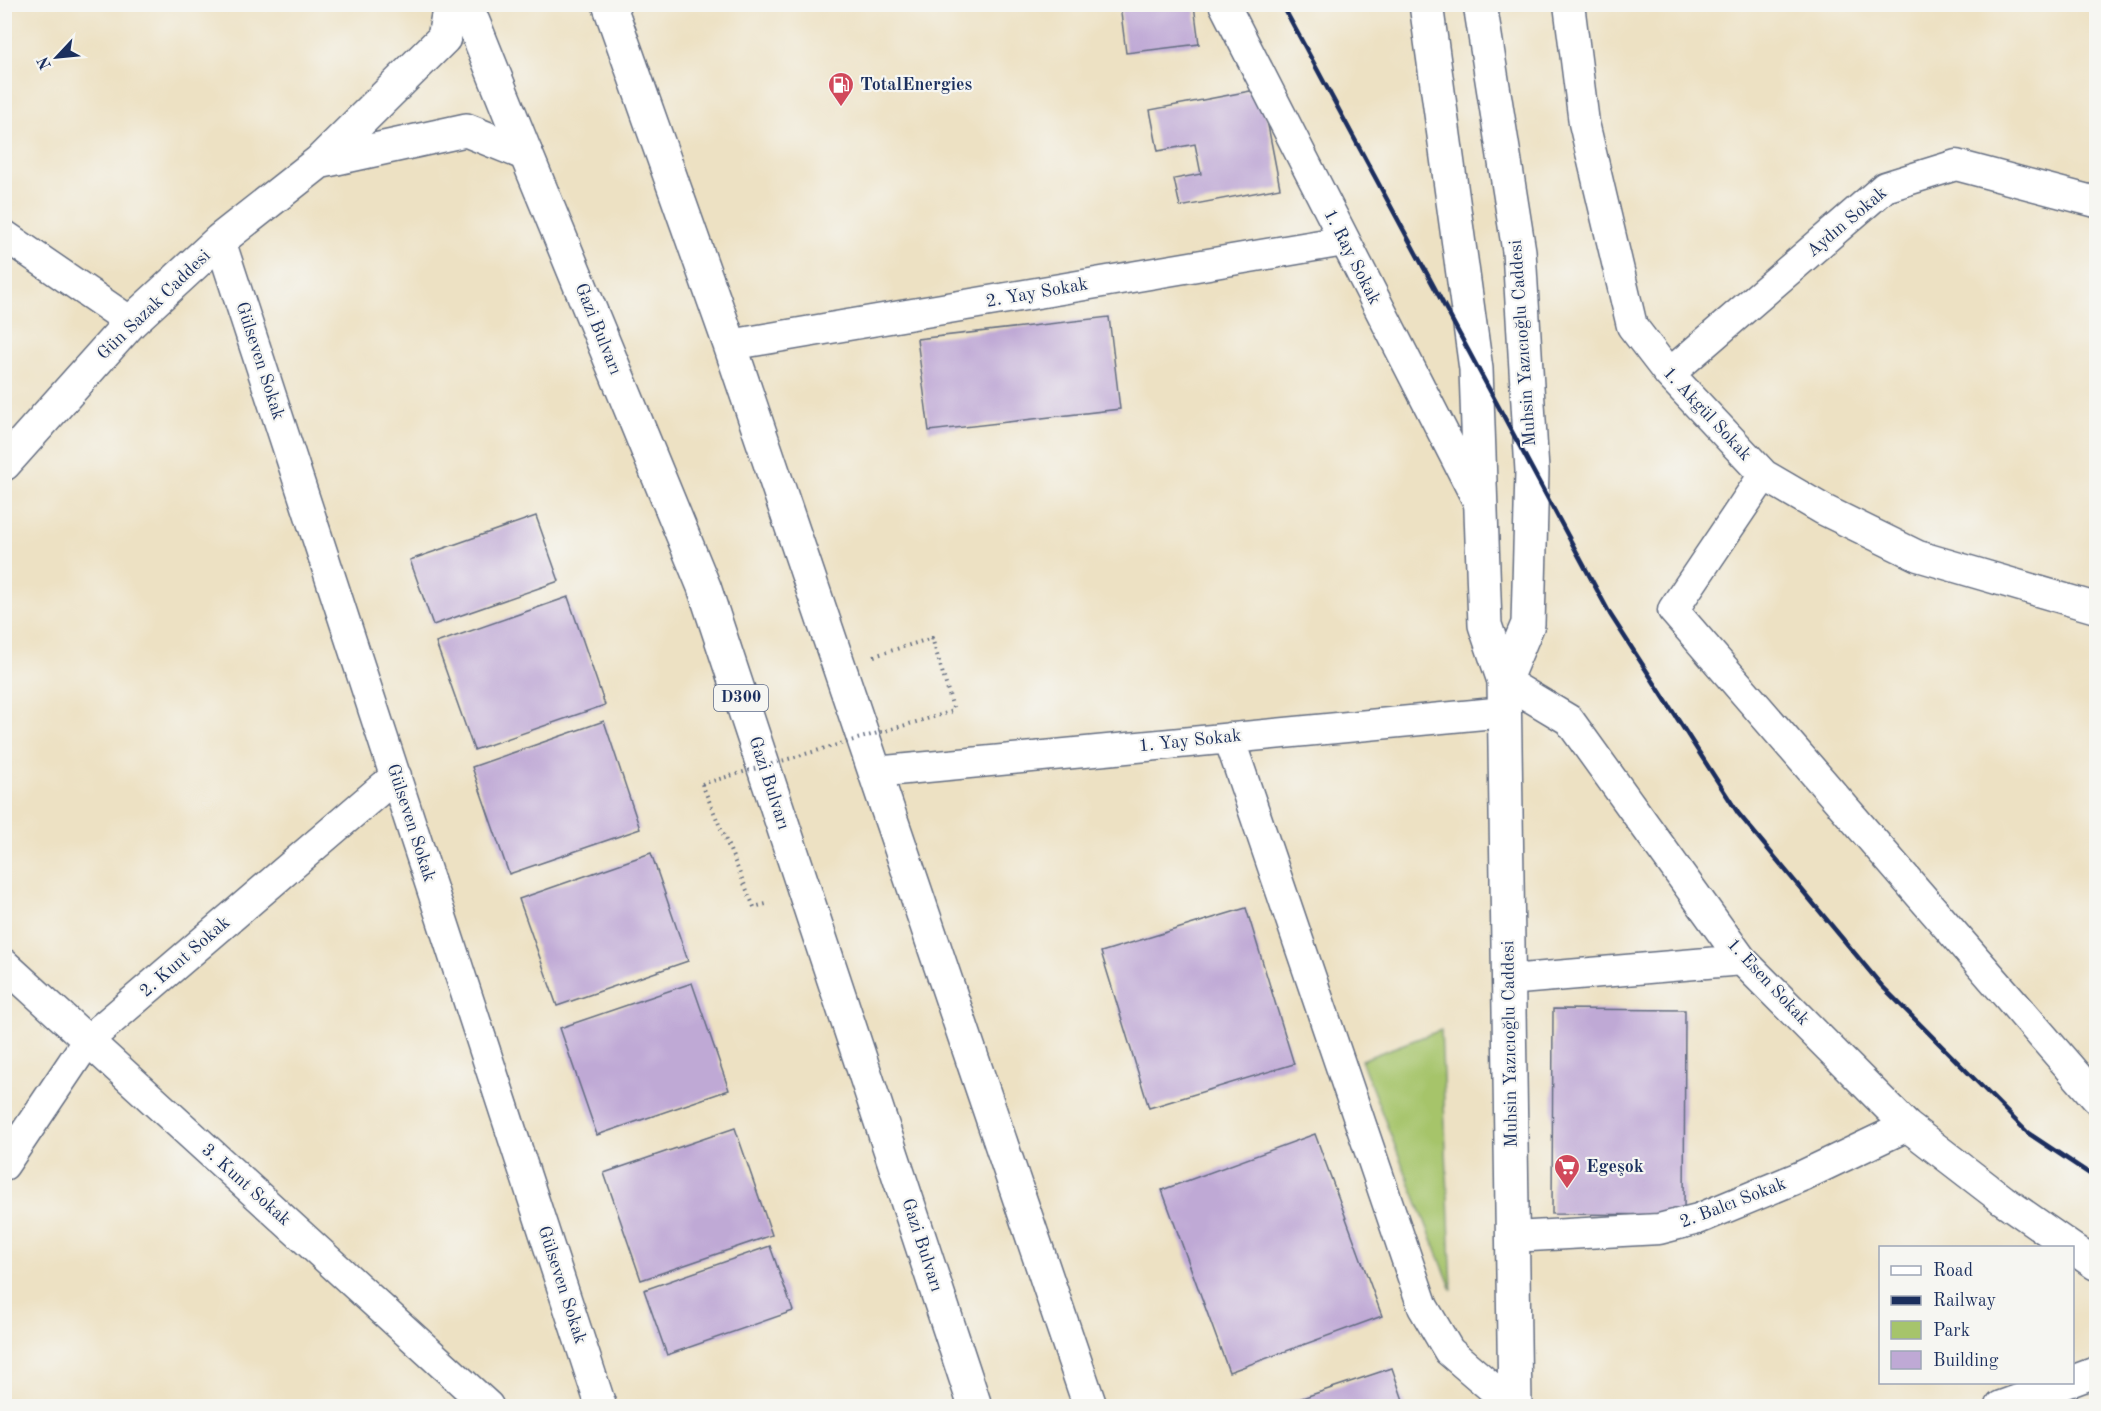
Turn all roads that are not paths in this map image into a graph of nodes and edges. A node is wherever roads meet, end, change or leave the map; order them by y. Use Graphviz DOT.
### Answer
graph roads {
  1 [pos="450,4"];
  2 [pos="465,4"];
  3 [pos="609,4"];
  4 [pos="1224,4"];
  5 [pos="1426,4"];
  6 [pos="1480,4"];
  7 [pos="1569,4"];
  8 [pos="526,154"];
  9 [pos="319,162"];
  10 [pos="2097,201"];
  11 [pos="4,235"];
  12 [pos="220,240"];
  13 [pos="1344,241"];
  14 [pos="131,322"];
  15 [pos="730,345"];
  16 [pos="1669,374"];
  17 [pos="4,464"];
  18 [pos="1764,475"];
  19 [pos="1482,509"];
  20 [pos="2097,609"];
  21 [pos="1505,696"];
  22 [pos="1229,738"];
  23 [pos="875,772"];
  24 [pos="396,776"];
  25 [pos="1742,960"];
  26 [pos="4,964"];
  27 [pos="1509,980"];
  28 [pos="88,1040"];
  29 [pos="2097,1098"];
  30 [pos="1907,1126"];
  31 [pos="4,1165"];
  32 [pos="1512,1237"];
  33 [pos="2069,1246"];
  34 [pos="2074,1249"];
  35 [pos="2097,1265"];
  36 [pos="2097,1372"];
  37 [pos="2074,1381"];
  38 [pos="2065,1384"];
  39 [pos="488,1407"];
  40 [pos="601,1407"];
  41 [pos="975,1407"];
  42 [pos="1090,1407"];
  43 [pos="1514,1407"];
  44 [pos="2001,1407"];
  1 -- 9 [label="main road, Gün Sazak Caddesi"];
  2 -- 8 [label="main road, Gazi Bulvarı / D300"];
  3 -- 15 [label="main road"];
  4 -- 13 [label="street, 1. Ray Sokak"];
  5 -- 19 [label="main road, Muhsin Yazıcıoğlu Caddesi"];
  6 -- 21 [label="main road, Muhsin Yazıcıoğlu Caddesi"];
  7 -- 16 [label="street, 1. Akgül Sokak"];
  8 -- 9 [label="main road"];
  8 -- 41 [label="main road, Gazi Bulvarı / D300"];
  9 -- 12 [label="main road, Gün Sazak Caddesi"];
  10 -- 16 [label="street, Aydın Sokak"];
  11 -- 14 [label="street"];
  12 -- 14 [label="main road, Gün Sazak Caddesi"];
  12 -- 24 [label="street, Gülseven Sokak"];
  13 -- 15 [label="street, 2. Yay Sokak"];
  13 -- 19 [label="street, 1. Ray Sokak"];
  14 -- 17 [label="main road, Gün Sazak Caddesi"];
  15 -- 23 [label="main road"];
  16 -- 18 [label="street, 1. Akgül Sokak"];
  18 -- 20 [label="street, 1. Akgül Sokak"];
  18 -- 29 [label="street"];
  19 -- 21 [label="main road, Muhsin Yazıcıoğlu Caddesi"];
  21 -- 22 [label="street, 1. Yay Sokak"];
  21 -- 25 [label="street, 1. Esen Sokak"];
  21 -- 27 [label="main road, Muhsin Yazıcıoğlu Caddesi"];
  22 -- 23 [label="street, 1. Yay Sokak"];
  22 -- 43 [label="street"];
  23 -- 42 [label="main road"];
  24 -- 28 [label="street, 2. Kunt Sokak"];
  24 -- 40 [label="street, Gülseven Sokak"];
  25 -- 27 [label="street"];
  25 -- 30 [label="street, 1. Esen Sokak"];
  26 -- 28 [label="street, 3. Kunt Sokak"];
  27 -- 32 [label="main road, Muhsin Yazıcıoğlu Caddesi"];
  28 -- 31 [label="street, 2. Kunt Sokak"];
  28 -- 39 [label="street, 3. Kunt Sokak"];
  30 -- 32 [label="street, 2. Balcı Sokak"];
  30 -- 33 [label="street, 1. Esen Sokak"];
  32 -- 43 [label="main road, Muhsin Yazıcıoğlu Caddesi"];
  34 -- 35 [label="street, 1. Esen Sokak"];
  36 -- 37 [label="street"];
  38 -- 44 [label="street"];
}
